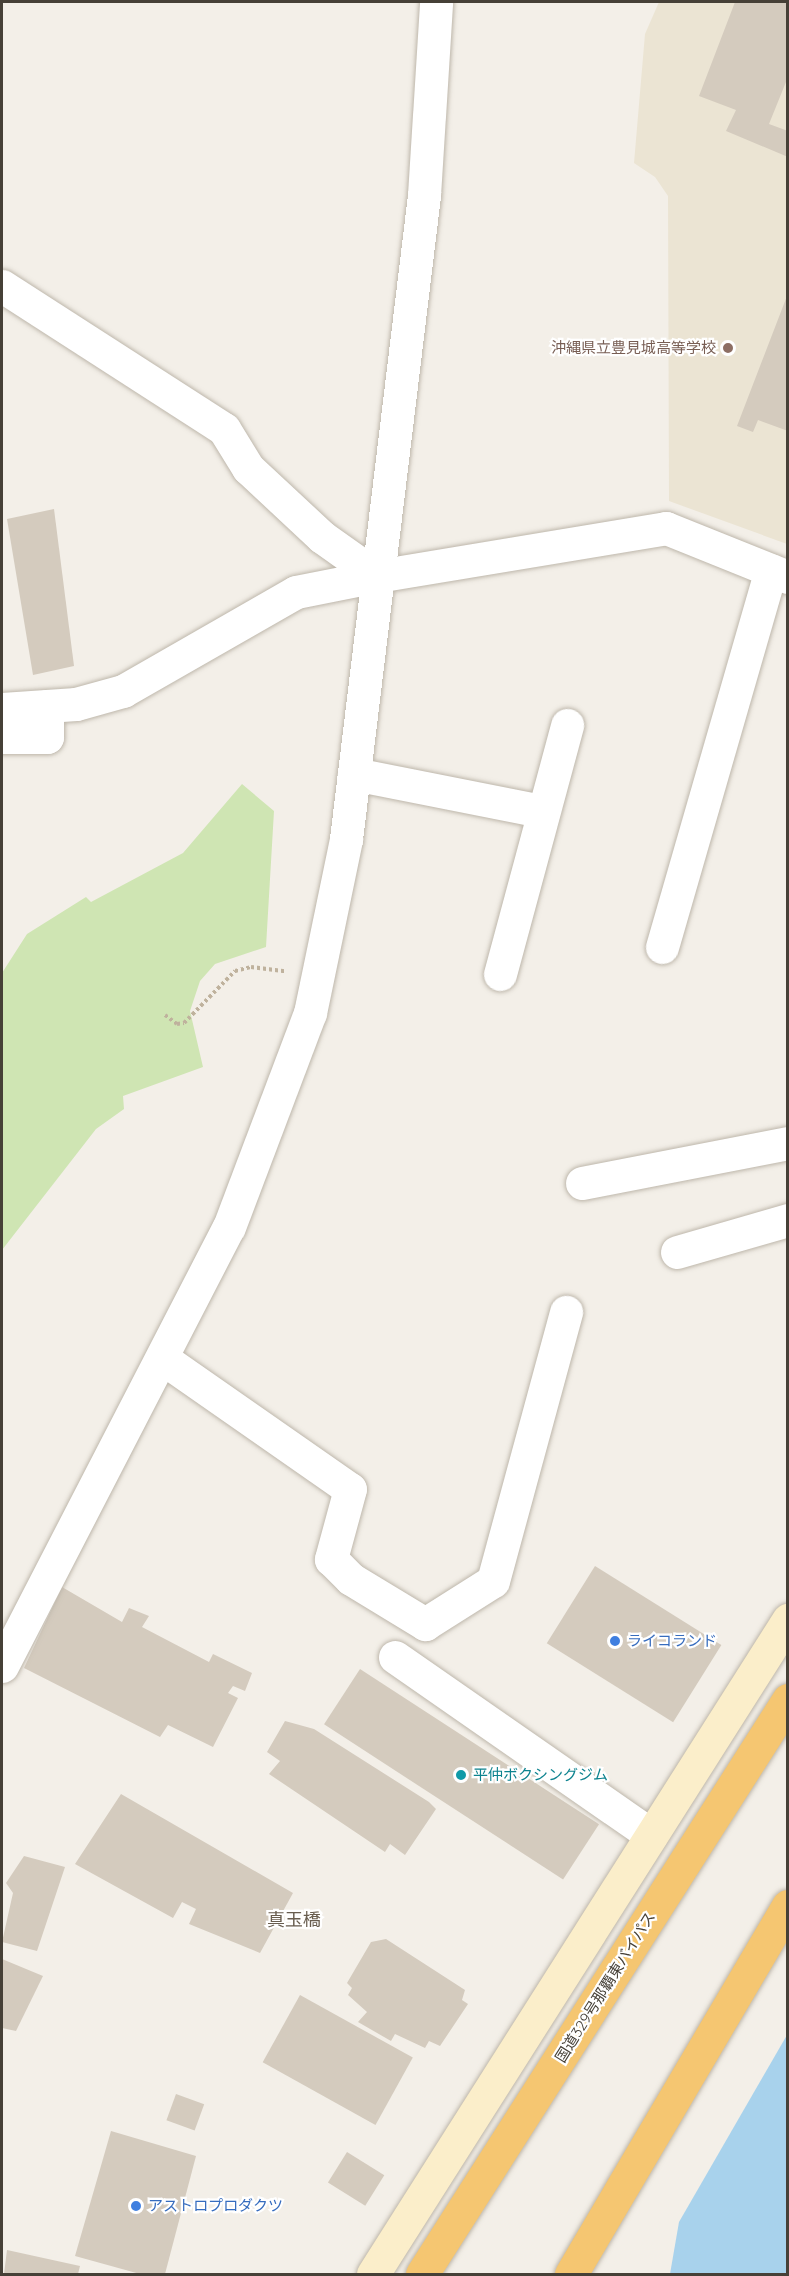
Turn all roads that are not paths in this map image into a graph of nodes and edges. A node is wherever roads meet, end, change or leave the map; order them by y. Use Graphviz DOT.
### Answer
graph roads {
  1 [pos="436,2"];
  2 [pos="2,286"];
  3 [pos="779,573"];
  4 [pos="376,576"];
  5 [pos="47,706"];
  6 [pos="2,709"];
  7 [pos="567,725"];
  8 [pos="2,737"];
  9 [pos="354,774"];
  10 [pos="541,811"];
  11 [pos="662,947"];
  12 [pos="500,974"];
  13 [pos="788,1143"];
  14 [pos="582,1183"];
  15 [pos="788,1220"];
  16 [pos="677,1252"];
  17 [pos="566,1312"];
  18 [pos="162,1358"];
  19 [pos="788,1620"];
  20 [pos="395,1657"];
  21 [pos="2,1666"];
  22 [pos="788,1700"];
  23 [pos="651,1835"];
  24 [pos="788,1906"];
  25 [pos="373,2274"];
  26 [pos="422,2274"];
  27 [pos="571,2274"];
  1 -- 4 [label="street"];
  2 -- 4 [label="street"];
  3 -- 4 [label="street"];
  3 -- 11 [label="street"];
  4 -- 5 [label="street"];
  4 -- 9 [label="street"];
  5 -- 6 [label="street"];
  5 -- 8 [label="street"];
  7 -- 10 [label="street"];
  9 -- 10 [label="street"];
  9 -- 18 [label="street"];
  10 -- 12 [label="street"];
  13 -- 14 [label="street"];
  15 -- 16 [label="street"];
  17 -- 18 [label="street"];
  18 -- 21 [label="street"];
  19 -- 23 [label="street"];
  20 -- 23 [label="street"];
  22 -- 26 [label="highway, 国道329号那覇東バイパス"];
  23 -- 25 [label="street"];
  24 -- 27 [label="highway"];
}
